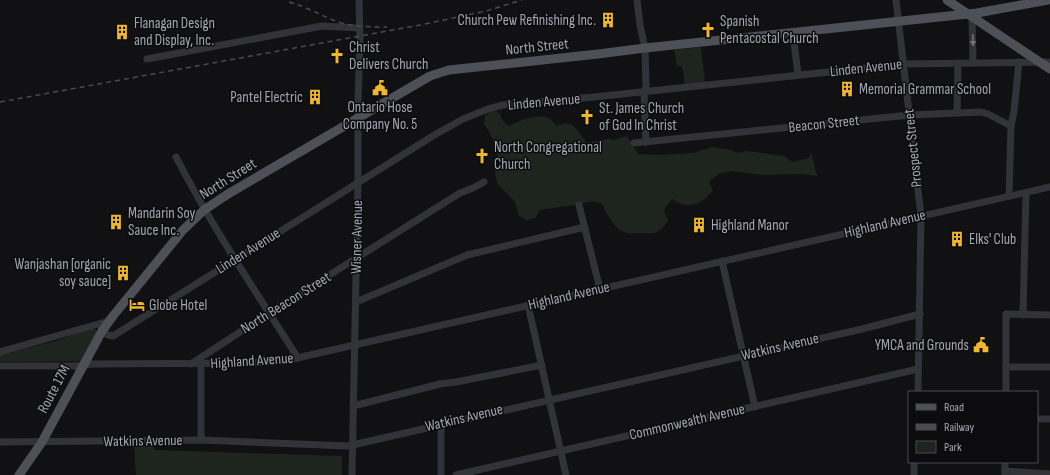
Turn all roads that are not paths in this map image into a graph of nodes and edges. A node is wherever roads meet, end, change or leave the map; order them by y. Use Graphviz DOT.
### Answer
graph roads {
  1 [pos="368,0"];
  2 [pos="637,0"];
  3 [pos="896,0"];
  4 [pos="947,0"];
  5 [pos="1048,0"];
  6 [pos="359,1"];
  7 [pos="970,15"];
  8 [pos="899,22"];
  9 [pos="359,28"];
  10 [pos="793,33"];
  11 [pos="645,48"];
  12 [pos="147,59"];
  13 [pos="1019,62"];
  14 [pos="1038,62"];
  15 [pos="1050,62"];
  16 [pos="958,63"];
  17 [pos="973,63"];
  18 [pos="904,64"];
  19 [pos="1050,69"];
  20 [pos="798,75"];
  21 [pos="644,92"];
  22 [pos="957,113"];
  23 [pos="910,115"];
  24 [pos="358,118"];
  25 [pos="1010,126"];
  26 [pos="646,142"];
  27 [pos="634,143"];
  28 [pos="176,157"];
  29 [pos="358,182"];
  30 [pos="484,182"];
  31 [pos="1050,187"];
  32 [pos="1026,192"];
  33 [pos="1009,196"];
  34 [pos="579,205"];
  35 [pos="204,210"];
  36 [pos="921,216"];
  37 [pos="585,227"];
  38 [pos="357,258"];
  39 [pos="235,260"];
  40 [pos="722,262"];
  41 [pos="600,289"];
  42 [pos="356,302"];
  43 [pos="528,306"];
  44 [pos="269,313"];
  45 [pos="920,314"];
  46 [pos="1023,315"];
  47 [pos="1050,315"];
  48 [pos="111,319"];
  49 [pos="102,332"];
  50 [pos="354,345"];
  51 [pos="0,352"];
  52 [pos="744,355"];
  53 [pos="298,358"];
  54 [pos="191,364"];
  55 [pos="201,364"];
  56 [pos="542,364"];
  57 [pos="83,365"];
  58 [pos="0,366"];
  59 [pos="1006,367"];
  60 [pos="1050,367"];
  61 [pos="918,369"];
  62 [pos="918,391"];
  63 [pos="1006,391"];
  64 [pos="550,399"];
  65 [pos="354,406"];
  66 [pos="755,407"];
  67 [pos="1038,419"];
  68 [pos="1050,419"];
  69 [pos="441,424"];
  70 [pos="201,440"];
  71 [pos="0,442"];
  72 [pos="42,442"];
  73 [pos="353,444"];
  74 [pos="561,451"];
  75 [pos="914,463"];
  76 [pos="1005,473"];
  77 [pos="1050,474"];
  78 [pos="19,475"];
  79 [pos="352,475"];
  80 [pos="441,475"];
  81 [pos="456,475"];
  82 [pos="566,475"];
  83 [pos="914,475"];
  1 -- 6 [label="street"];
  2 -- 11 [label="street"];
  3 -- 8 [label="street, Prospect Street"];
  4 -- 7 [label="main road"];
  5 -- 7 [label="main road, North Street"];
  6 -- 9 [label="street, Wisner Avenue"];
  7 -- 8 [label="main road, North Street"];
  7 -- 14 [label="main road"];
  7 -- 17 [label="street, one-way"];
  8 -- 10 [label="main road, North Street"];
  8 -- 18 [label="street, Prospect Street"];
  9 -- 12 [label="street"];
  9 -- 24 [label="street, Wisner Avenue"];
  10 -- 11 [label="main road, North Street"];
  10 -- 20 [label="street"];
  11 -- 21 [label="street"];
  11 -- 24 [label="main road, North Street"];
  13 -- 14 [label="street, Linden Avenue"];
  13 -- 17 [label="street, Linden Avenue"];
  13 -- 25 [label="street"];
  14 -- 15 [label="street, Linden Avenue"];
  14 -- 19 [label="main road"];
  16 -- 17 [label="street, Linden Avenue"];
  16 -- 18 [label="street, Linden Avenue"];
  16 -- 22 [label="street"];
  18 -- 20 [label="street, Linden Avenue"];
  18 -- 23 [label="street, Prospect Street"];
  20 -- 21 [label="street, Linden Avenue"];
  21 -- 26 [label="street"];
  21 -- 29 [label="street, Linden Avenue"];
  22 -- 23 [label="street, Beacon Street"];
  22 -- 25 [label="street, Beacon Street"];
  23 -- 26 [label="street, Beacon Street"];
  23 -- 36 [label="street, Prospect Street"];
  24 -- 29 [label="street, Wisner Avenue"];
  24 -- 35 [label="main road, North Street"];
  25 -- 33 [label="street"];
  26 -- 27 [label="street, Beacon Street"];
  28 -- 35 [label="street"];
  29 -- 38 [label="street, Wisner Avenue"];
  29 -- 39 [label="street, Linden Avenue"];
  30 -- 38 [label="street, North Beacon Street"];
  31 -- 32 [label="street, Highland Avenue"];
  32 -- 33 [label="street, Highland Avenue"];
  32 -- 46 [label="street"];
  33 -- 36 [label="street, Highland Avenue"];
  34 -- 37 [label="street"];
  35 -- 39 [label="street"];
  35 -- 48 [label="main road, North Street"];
  36 -- 40 [label="street, Highland Avenue"];
  36 -- 45 [label="street, Prospect Street"];
  37 -- 41 [label="street"];
  37 -- 42 [label="street"];
  38 -- 42 [label="street, Wisner Avenue"];
  38 -- 44 [label="street, North Beacon Street"];
  39 -- 44 [label="street"];
  39 -- 49 [label="street, Linden Avenue"];
  40 -- 41 [label="street, Highland Avenue"];
  40 -- 52 [label="street"];
  41 -- 43 [label="street, Highland Avenue"];
  42 -- 50 [label="street, Wisner Avenue"];
  43 -- 50 [label="street, Highland Avenue"];
  43 -- 56 [label="street"];
  44 -- 53 [label="street"];
  44 -- 54 [label="street, North Beacon Street"];
  45 -- 52 [label="street, Watkins Avenue"];
  45 -- 61 [label="street, Prospect Street"];
  46 -- 47 [label="street"];
  46 -- 59 [label="street"];
  48 -- 49 [label="main road, Route 17M"];
  48 -- 51 [label="street"];
  49 -- 57 [label="main road, Route 17M"];
  50 -- 53 [label="street, Highland Avenue"];
  50 -- 65 [label="street, Wisner Avenue"];
  52 -- 64 [label="street, Watkins Avenue"];
  52 -- 66 [label="street"];
  53 -- 55 [label="street, Highland Avenue"];
  54 -- 55 [label="street, Highland Avenue"];
  54 -- 57 [label="street, Highland Avenue"];
  55 -- 70 [label="street"];
  56 -- 64 [label="street"];
  56 -- 65 [label="street"];
  57 -- 58 [label="street, Highland Avenue"];
  57 -- 72 [label="main road, Route 17M"];
  59 -- 60 [label="street"];
  59 -- 63 [label="street"];
  61 -- 62 [label="street, Prospect Street"];
  61 -- 66 [label="street, Commonwealth Avenue"];
  64 -- 69 [label="street, Watkins Avenue"];
  64 -- 74 [label="street"];
  65 -- 73 [label="street, Wisner Avenue"];
  66 -- 74 [label="street, Commonwealth Avenue"];
  67 -- 68 [label="street"];
  69 -- 73 [label="street, Watkins Avenue"];
  69 -- 80 [label="street"];
  70 -- 72 [label="street, Watkins Avenue"];
  70 -- 73 [label="street, Watkins Avenue"];
  71 -- 72 [label="street, Watkins Avenue"];
  72 -- 78 [label="main road, Route 17M"];
  73 -- 79 [label="street, Wisner Avenue"];
  74 -- 81 [label="street, Commonwealth Avenue"];
  74 -- 82 [label="street"];
  75 -- 83 [label="street"];
  76 -- 77 [label="street"];
}
